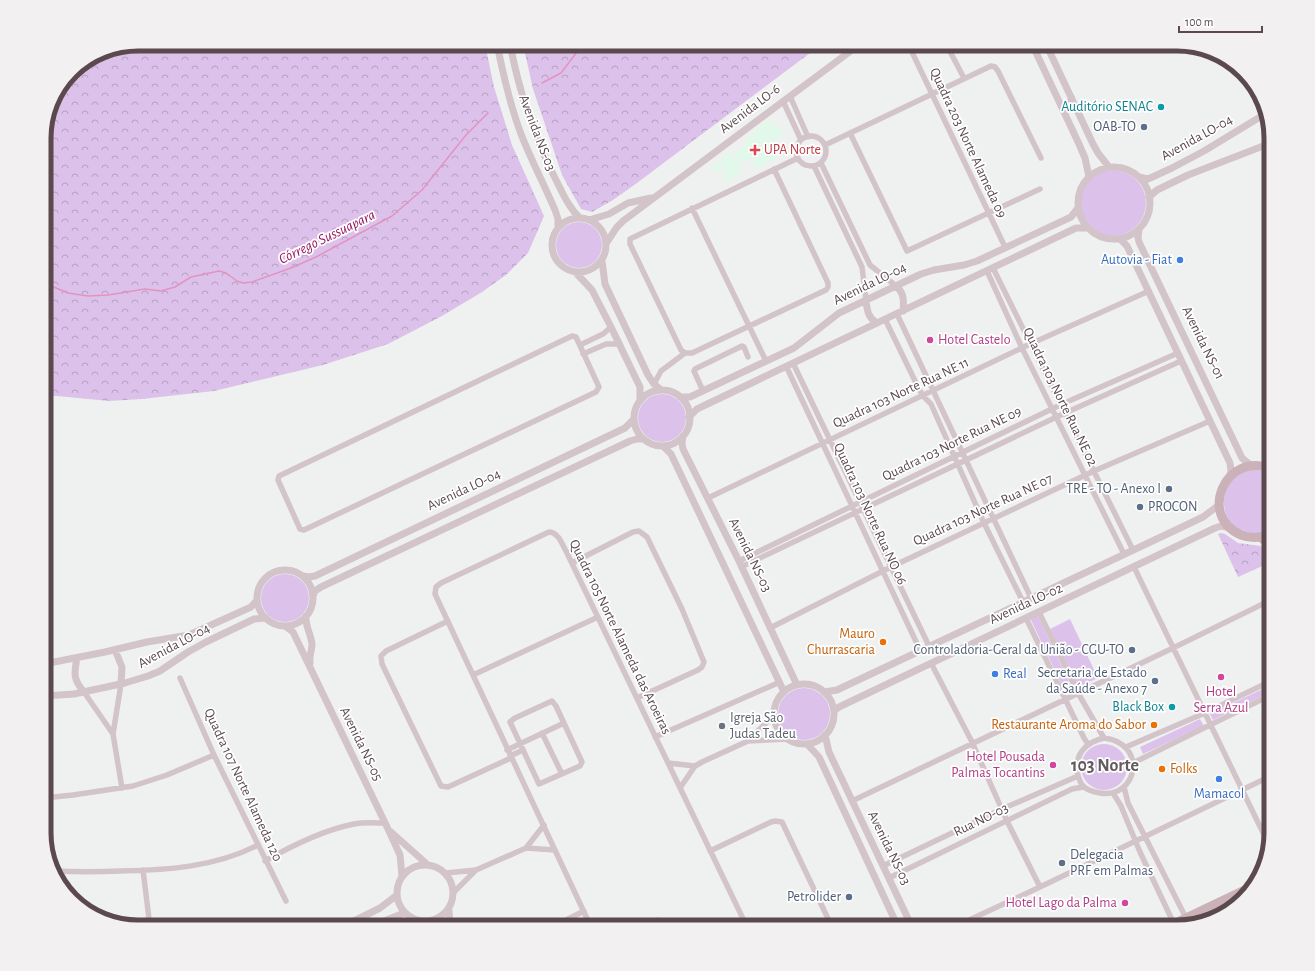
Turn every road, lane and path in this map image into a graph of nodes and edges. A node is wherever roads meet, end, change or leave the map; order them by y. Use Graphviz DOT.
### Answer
graph roads {
  1 [pos="498,51"];
  2 [pos="512,51"];
  3 [pos="851,51"];
  4 [pos="911,51"];
  5 [pos="950,51"];
  6 [pos="1035,51"];
  7 [pos="1049,51"];
  8 [pos="964,78"];
  9 [pos="931,94"];
  10 [pos="790,96"];
  11 [pos="1072,97"];
  12 [pos="783,101"];
  13 [pos="1064,110"];
  14 [pos="1261,117"];
  15 [pos="850,133"];
  16 [pos="808,137"];
  17 [pos="801,140"];
  18 [pos="825,145"];
  19 [pos="1264,146"];
  20 [pos="798,158"];
  21 [pos="1041,158"];
  22 [pos="821,163"];
  23 [pos="814,166"];
  24 [pos="1109,167"];
  25 [pos="774,169"];
  26 [pos="1089,177"];
  27 [pos="1139,177"];
  28 [pos="1040,189"];
  29 [pos="656,196"];
  30 [pos="1149,197"];
  31 [pos="692,208"];
  32 [pos="1078,208"];
  33 [pos="988,213"];
  34 [pos="580,218"];
  35 [pos="589,220"];
  36 [pos="558,228"];
  37 [pos="1087,228"];
  38 [pos="1139,229"];
  39 [pos="1120,239"];
  40 [pos="606,242"];
  41 [pos="1005,248"];
  42 [pos="602,260"];
  43 [pos="990,269"];
  44 [pos="576,273"];
  45 [pos="896,286"];
  46 [pos="1149,291"];
  47 [pos="866,300"];
  48 [pos="900,312"];
  49 [pos="885,319"];
  50 [pos="877,323"];
  51 [pos="611,326"];
  52 [pos="749,327"];
  53 [pos="620,344"];
  54 [pos="1030,344"];
  55 [pos="580,345"];
  56 [pos="1022,348"];
  57 [pos="685,353"];
  58 [pos="1178,353"];
  59 [pos="584,354"];
  60 [pos="748,357"];
  61 [pos="766,361"];
  62 [pos="1181,361"];
  63 [pos="793,363"];
  64 [pos="786,366"];
  65 [pos="654,384"];
  66 [pos="661,390"];
  67 [pos="933,390"];
  68 [pos="703,391"];
  69 [pos="923,396"];
  70 [pos="680,397"];
  71 [pos="640,400"];
  72 [pos="1060,405"];
  73 [pos="1053,409"];
  74 [pos="1066,413"];
  75 [pos="690,417"];
  76 [pos="1057,417"];
  77 [pos="634,419"];
  78 [pos="1210,421"];
  79 [pos="683,436"];
  80 [pos="643,439"];
  81 [pos="831,439"];
  82 [pos="823,443"];
  83 [pos="663,446"];
  84 [pos="963,453"];
  85 [pos="955,456"];
  86 [pos="966,460"];
  87 [pos="958,463"];
  88 [pos="1252,466"];
  89 [pos="1264,466"];
  90 [pos="1094,471"];
  91 [pos="1085,475"];
  92 [pos="1230,476"];
  93 [pos="708,498"];
  94 [pos="860,502"];
  95 [pos="852,505"];
  96 [pos="1219,505"];
  97 [pos="863,509"];
  98 [pos="856,512"];
  99 [pos="993,518"];
  100 [pos="984,523"];
  101 [pos="1231,528"];
  102 [pos="1264,536"];
  103 [pos="1260,537"];
  104 [pos="1264,540"];
  105 [pos="1133,550"];
  106 [pos="1124,554"];
  107 [pos="572,563"];
  108 [pos="740,564"];
  109 [pos="891,567"];
  110 [pos="1134,567"];
  111 [pos="883,571"];
  112 [pos="303,576"];
  113 [pos="313,596"];
  114 [pos="1031,598"];
  115 [pos="257,600"];
  116 [pos="1023,602"];
  117 [pos="1264,603"];
  118 [pos="1039,612"];
  119 [pos="306,616"];
  120 [pos="598,617"];
  121 [pos="266,618"];
  122 [pos="1026,618"];
  123 [pos="448,622"];
  124 [pos="285,626"];
  125 [pos="770,628"];
  126 [pos="929,646"];
  127 [pos="1173,648"];
  128 [pos="115,650"];
  129 [pos="920,650"];
  130 [pos="77,658"];
  131 [pos="51,663"];
  132 [pos="931,663"];
  133 [pos="310,667"];
  134 [pos="472,675"];
  135 [pos="180,678"];
  136 [pos="780,682"];
  137 [pos="121,684"];
  138 [pos="1264,684"];
  139 [pos="797,685"];
  140 [pos="84,692"];
  141 [pos="784,692"];
  142 [pos="824,692"];
  143 [pos="1078,693"];
  144 [pos="51,696"];
  145 [pos="637,698"];
  146 [pos="1264,698"];
  147 [pos="1065,700"];
  148 [pos="834,711"];
  149 [pos="1204,713"];
  150 [pos="774,715"];
  151 [pos="564,722"];
  152 [pos="1210,725"];
  153 [pos="542,733"];
  154 [pos="113,734"];
  155 [pos="825,735"];
  156 [pos="656,737"];
  157 [pos="1104,738"];
  158 [pos="788,739"];
  159 [pos="748,741"];
  160 [pos="972,742"];
  161 [pos="520,744"];
  162 [pos="807,744"];
  163 [pos="1088,744"];
  164 [pos="1126,747"];
  165 [pos="523,750"];
  166 [pos="510,755"];
  167 [pos="214,756"];
  168 [pos="668,763"];
  169 [pos="1133,763"];
  170 [pos="695,766"];
  171 [pos="562,774"];
  172 [pos="1078,776"];
  173 [pos="1264,779"];
  174 [pos="1083,787"];
  175 [pos="1124,787"];
  176 [pos="122,788"];
  177 [pos="680,788"];
  178 [pos="1242,789"];
  179 [pos="1113,793"];
  180 [pos="51,797"];
  181 [pos="852,801"];
  182 [pos="1002,809"];
  183 [pos="1007,821"];
  184 [pos="385,823"];
  185 [pos="544,825"];
  186 [pos="389,831"];
  187 [pos="1264,835"];
  188 [pos="1145,836"];
  189 [pos="1135,840"];
  190 [pos="258,845"];
  191 [pos="526,848"];
  192 [pos="555,850"];
  193 [pos="710,851"];
  194 [pos="266,860"];
  195 [pos="428,865"];
  196 [pos="883,866"];
  197 [pos="143,870"];
  198 [pos="476,870"];
  199 [pos="60,871"];
  200 [pos="446,873"];
  201 [pos="402,876"];
  202 [pos="889,878"];
  203 [pos="1040,887"];
  204 [pos="1242,891"];
  205 [pos="454,892"];
  206 [pos="397,895"];
  207 [pos="286,901"];
  208 [pos="449,910"];
  209 [pos="584,911"];
  210 [pos="404,913"];
  211 [pos="1186,918"];
  212 [pos="1183,919"];
  213 [pos="149,920"];
  214 [pos="356,920"];
  215 [pos="386,920"];
  216 [pos="415,920"];
  217 [pos="434,920"];
  218 [pos="450,920"];
  219 [pos="566,920"];
  220 [pos="588,920"];
  221 [pos="744,920"];
  222 [pos="829,920"];
  223 [pos="894,920"];
  224 [pos="909,920"];
  225 [pos="969,920"];
  226 [pos="1168,920"];
  1 -- 36 [label="street, Avenida NS-03"];
  2 -- 34 [label="street, Avenida NS-03"];
  3 -- 10 [label="street, Avenida LO-6"];
  4 -- 9 [label="street, Quadra 203 Norte Alameda 09"];
  5 -- 8 [label="street"];
  6 -- 13 [label="street"];
  7 -- 11 [label="street"];
  8 -- 9 [label="street"];
  8 -- 21 [label="street"];
  9 -- 15 [label="street"];
  9 -- 33 [label="street, Quadra 203 Norte Alameda 09"];
  10 -- 12 [label="street, Avenida LO-6"];
  10 -- 16 [label="street"];
  11 -- 13 [label="street"];
  11 -- 24 [label="street"];
  12 -- 17 [label="street"];
  12 -- 29 [label="street, Avenida LO-6"];
  13 -- 26 [label="street"];
  14 -- 27 [label="street, Avenida LO-04"];
  15 -- 18 [label="street"];
  15 -- 33 [label="street"];
  16 -- 17 [label="street"];
  16 -- 18 [label="street"];
  17 -- 20 [label="street"];
  18 -- 22 [label="street"];
  19 -- 30 [label="street, Avenida LO-04"];
  20 -- 23 [label="street"];
  20 -- 25 [label="street"];
  22 -- 23 [label="street"];
  22 -- 45 [label="street"];
  23 -- 47 [label="street"];
  24 -- 26 [label="street"];
  24 -- 27 [label="street"];
  25 -- 31 [label="street"];
  25 -- 52 [label="street"];
  26 -- 32 [label="street"];
  27 -- 30 [label="street"];
  28 -- 33 [label="street"];
  29 -- 35 [label="street"];
  29 -- 40 [label="street, Avenida LO-6"];
  30 -- 38 [label="street"];
  31 -- 52 [label="street"];
  31 -- 57 [label="street"];
  32 -- 37 [label="street"];
  32 -- 41 [label="street, Avenida LO-04"];
  33 -- 41 [label="street, Quadra 203 Norte Alameda 09"];
  34 -- 35 [label="street"];
  34 -- 36 [label="street"];
  35 -- 40 [label="street"];
  36 -- 44 [label="street, Avenida NS-03"];
  37 -- 39 [label="street"];
  37 -- 43 [label="street"];
  38 -- 39 [label="street"];
  38 -- 88 [label="street, Avenida NS-01"];
  39 -- 46 [label="street, Avenida NS-01"];
  40 -- 42 [label="street"];
  41 -- 45 [label="street, Avenida LO-04"];
  42 -- 44 [label="street"];
  42 -- 65 [label="street"];
  43 -- 48 [label="street"];
  43 -- 54 [label="street, Quadra 103 Norte Rua NE 02"];
  43 -- 56 [label="street, Quadra 103 Norte Rua NE 02"];
  44 -- 51 [label="street, Avenida NS-03"];
  45 -- 47 [label="street, Avenida LO-04"];
  45 -- 48 [label="street"];
  46 -- 54 [label="street, Quadra 103 Norte Rua NE 11"];
  46 -- 58 [label="street, Avenida NS-01"];
  47 -- 50 [label="street"];
  47 -- 61 [label="street, Avenida LO-04"];
  48 -- 49 [label="street"];
  48 -- 67 [label="street"];
  49 -- 50 [label="street"];
  49 -- 69 [label="street"];
  50 -- 63 [label="street"];
  51 -- 53 [label="street, Avenida NS-03"];
  51 -- 55 [label="street"];
  52 -- 57 [label="street"];
  52 -- 61 [label="street"];
  53 -- 59 [label="street"];
  53 -- 71 [label="street, Avenida NS-03"];
  54 -- 56 [label="street, Quadra 103 Norte Rua NE 11"];
  54 -- 72 [label="street, Quadra 103 Norte Rua NE 02"];
  55 -- 59 [label="street"];
  55 -- 59 [label="street"];
  56 -- 67 [label="street, Quadra 103 Norte Rua NE 11"];
  56 -- 73 [label="street, Quadra 103 Norte Rua NE 02"];
  57 -- 65 [label="street"];
  58 -- 62 [label="street, Avenida NS-01"];
  58 -- 72 [label="street, Quadra 103 Norte Rua NE 09"];
  60 -- 68 [label="street"];
  61 -- 68 [label="street, Avenida LO-04"];
  62 -- 74 [label="street, Quadra 103 Norte Rua NE 09"];
  62 -- 78 [label="street, Avenida NS-01"];
  63 -- 64 [label="street"];
  63 -- 81 [label="street, Quadra 103 Norte Rua NO 06"];
  64 -- 75 [label="street"];
  64 -- 82 [label="street, Quadra 103 Norte Rua NO 06"];
  65 -- 66 [label="street"];
  66 -- 70 [label="street"];
  66 -- 71 [label="street"];
  67 -- 69 [label="street, Quadra 103 Norte Rua NE 11"];
  67 -- 84 [label="street"];
  68 -- 70 [label="street, Avenida LO-04"];
  69 -- 81 [label="street, Quadra 103 Norte Rua NE 11"];
  69 -- 85 [label="street"];
  70 -- 75 [label="street"];
  71 -- 77 [label="street, Avenida NS-03"];
  72 -- 73 [label="street, Quadra 103 Norte Rua NE 09"];
  72 -- 74 [label="street, Quadra 103 Norte Rua NE 02"];
  73 -- 76 [label="street, Quadra 103 Norte Rua NE 02"];
  73 -- 84 [label="street, Quadra 103 Norte Rua NE 09"];
  74 -- 76 [label="street, Quadra 103 Norte Rua NE 09"];
  74 -- 90 [label="street, Quadra 103 Norte Rua NE 02"];
  75 -- 79 [label="street, Avenida NS-03"];
  76 -- 86 [label="street, Quadra 103 Norte Rua NE 09"];
  76 -- 91 [label="street, Quadra 103 Norte Rua NE 02"];
  77 -- 80 [label="street"];
  77 -- 112 [label="street, Avenida LO-04"];
  78 -- 90 [label="street, Quadra 103 Norte Rua NE 07"];
  78 -- 92 [label="street, Avenida NS-01"];
  79 -- 83 [label="street"];
  79 -- 93 [label="street, Avenida NS-03"];
  80 -- 83 [label="street"];
  80 -- 113 [label="street, Avenida LO-04"];
  81 -- 82 [label="street, Quadra 103 Norte Rua NE 11"];
  81 -- 94 [label="street, Quadra 103 Norte Rua NO 06"];
  82 -- 93 [label="street, Quadra 103 Norte Rua NE 11"];
  82 -- 95 [label="street, Quadra 103 Norte Rua NO 06"];
  83 -- 136 [label="street, Avenida NS-03"];
  84 -- 85 [label="street, Quadra 103 Norte Rua NE 09"];
  84 -- 86 [label="street"];
  85 -- 87 [label="street"];
  85 -- 94 [label="street, Quadra 103 Norte Rua NE 09"];
  86 -- 87 [label="street, Quadra 103 Norte Rua NE 09"];
  86 -- 99 [label="street"];
  87 -- 97 [label="street, Quadra 103 Norte Rua NE 09"];
  87 -- 100 [label="street"];
  88 -- 89 [label="main road"];
  88 -- 92 [label="main road"];
  90 -- 91 [label="street, Quadra 103 Norte Rua NE 07"];
  90 -- 105 [label="street, Quadra 103 Norte Rua NE 02"];
  91 -- 99 [label="street, Quadra 103 Norte Rua NE 07"];
  91 -- 106 [label="street, Quadra 103 Norte Rua NE 02"];
  92 -- 96 [label="main road"];
  93 -- 108 [label="street, Avenida NS-03"];
  94 -- 95 [label="street, Quadra 103 Norte Rua NE 09"];
  94 -- 97 [label="street, Quadra 103 Norte Rua NO 06"];
  95 -- 98 [label="street, Quadra 103 Norte Rua NO 06"];
  95 -- 108 [label="street, Quadra 103 Norte Rua NE 09"];
  96 -- 101 [label="main road"];
  96 -- 105 [label="street, Avenida LO-02"];
  97 -- 98 [label="street, Quadra 103 Norte Rua NE 09"];
  97 -- 109 [label="street, Quadra 103 Norte Rua NO 06"];
  98 -- 108 [label="street, Quadra 103 Norte Rua NE 09"];
  98 -- 111 [label="street, Quadra 103 Norte Rua NO 06"];
  99 -- 100 [label="street, Quadra 103 Norte Rua NE 07"];
  99 -- 114 [label="street"];
  100 -- 109 [label="street, Quadra 103 Norte Rua NE 07"];
  100 -- 116 [label="street"];
  101 -- 103 [label="main road"];
  101 -- 110 [label="street, Avenida LO-02"];
  102 -- 103 [label="main road"];
  103 -- 104 [label="main road"];
  105 -- 106 [label="street, Avenida LO-02"];
  106 -- 114 [label="street, Avenida LO-02"];
  107 -- 120 [label="street, Quadra 105 Norte Alameda das Aroeiras"];
  107 -- 123 [label="street, Quadra 105 Norte Alameda das Aroeiras"];
  107 -- 145 [label="street"];
  108 -- 125 [label="street, Avenida NS-03"];
  109 -- 111 [label="street, Quadra 103 Norte Rua NE 07"];
  109 -- 126 [label="street, Quadra 103 Norte Rua NO 06"];
  110 -- 118 [label="street, Avenida LO-02"];
  110 -- 127 [label="street"];
  111 -- 125 [label="street, Quadra 103 Norte Rua NE 07"];
  111 -- 129 [label="street, Quadra 103 Norte Rua NO 06"];
  112 -- 113 [label="street"];
  112 -- 115 [label="street"];
  113 -- 119 [label="street, Avenida NS-05"];
  114 -- 116 [label="street, Avenida LO-02"];
  115 -- 121 [label="street"];
  115 -- 128 [label="street, Avenida LO-04"];
  116 -- 126 [label="street, Avenida LO-02"];
  117 -- 127 [label="street"];
  118 -- 122 [label="street, Avenida LO-02"];
  118 -- 143 [label="street"];
  119 -- 124 [label="street"];
  119 -- 133 [label="street, Avenida NS-05"];
  120 -- 134 [label="street"];
  120 -- 145 [label="street, Quadra 105 Norte Alameda das Aroeiras"];
  121 -- 124 [label="street, Avenida NS-05"];
  121 -- 137 [label="street, Avenida LO-04"];
  122 -- 132 [label="street, Avenida LO-02"];
  122 -- 147 [label="street"];
  123 -- 134 [label="street, Quadra 105 Norte Alameda das Aroeiras"];
  123 -- 166 [label="street"];
  124 -- 133 [label="street, Avenida NS-05"];
  125 -- 139 [label="street, Avenida NS-03"];
  126 -- 129 [label="street, Avenida LO-02"];
  127 -- 143 [label="street"];
  127 -- 149 [label="street"];
  128 -- 130 [label="street, Avenida LO-04"];
  128 -- 137 [label="street"];
  129 -- 142 [label="street, Avenida LO-02"];
  130 -- 131 [label="street, Avenida LO-04"];
  130 -- 140 [label="street"];
  132 -- 148 [label="street, Avenida LO-02"];
  132 -- 160 [label="street"];
  133 -- 184 [label="street, Avenida NS-05"];
  134 -- 166 [label="street, Quadra 105 Norte Alameda das Aroeiras"];
  135 -- 167 [label="street, Quadra 107 Norte Alameda 120"];
  136 -- 141 [label="street, Avenida NS-03"];
  136 -- 156 [label="street"];
  137 -- 140 [label="street, Avenida LO-04"];
  137 -- 154 [label="street"];
  138 -- 149 [label="street"];
  139 -- 141 [label="street"];
  139 -- 142 [label="street"];
  140 -- 144 [label="street, Avenida LO-04"];
  140 -- 154 [label="street"];
  141 -- 150 [label="street"];
  142 -- 148 [label="street"];
  143 -- 147 [label="street"];
  143 -- 157 [label="street"];
  145 -- 156 [label="street, Quadra 105 Norte Alameda das Aroeiras"];
  146 -- 152 [label="street"];
  147 -- 160 [label="street"];
  147 -- 163 [label="street"];
  148 -- 155 [label="street"];
  149 -- 152 [label="street"];
  149 -- 164 [label="street"];
  150 -- 158 [label="street"];
  150 -- 159 [label="street"];
  151 -- 153 [label="street"];
  151 -- 161 [label="street"];
  151 -- 171 [label="street"];
  152 -- 169 [label="street"];
  152 -- 178 [label="street"];
  153 -- 161 [label="street"];
  153 -- 171 [label="street"];
  154 -- 176 [label="street"];
  155 -- 162 [label="street"];
  155 -- 181 [label="street, Avenida NS-03"];
  156 -- 168 [label="street, Quadra 105 Norte Alameda das Aroeiras"];
  157 -- 163 [label="street"];
  157 -- 164 [label="street"];
  158 -- 159 [label="street"];
  158 -- 162 [label="street"];
  159 -- 170 [label="street"];
  160 -- 181 [label="street"];
  160 -- 182 [label="street"];
  161 -- 165 [label="street"];
  161 -- 166 [label="street"];
  162 -- 223 [label="street, Avenida NS-03"];
  163 -- 172 [label="street"];
  164 -- 169 [label="street"];
  165 -- 166 [label="street"];
  165 -- 171 [label="street"];
  166 -- 185 [label="street, Quadra 105 Norte Alameda das Aroeiras"];
  167 -- 176 [label="street"];
  167 -- 190 [label="street, Quadra 107 Norte Alameda 120"];
  168 -- 170 [label="street"];
  168 -- 177 [label="street, Quadra 105 Norte Alameda das Aroeiras"];
  169 -- 175 [label="street"];
  170 -- 177 [label="street"];
  172 -- 174 [label="street"];
  172 -- 182 [label="street"];
  173 -- 178 [label="street"];
  174 -- 179 [label="street"];
  174 -- 183 [label="street, Rua NO-03"];
  175 -- 179 [label="street"];
  175 -- 188 [label="street"];
  176 -- 180 [label="street"];
  177 -- 193 [label="street, Quadra 105 Norte Alameda das Aroeiras"];
  178 -- 187 [label="street"];
  178 -- 188 [label="street"];
  179 -- 189 [label="street"];
  181 -- 196 [label="street, Avenida NS-03"];
  182 -- 183 [label="street"];
  182 -- 196 [label="street"];
  183 -- 202 [label="street, Rua NO-03"];
  183 -- 203 [label="street"];
  184 -- 186 [label="street, Avenida NS-05"];
  184 -- 194 [label="street"];
  185 -- 191 [label="street"];
  185 -- 192 [label="street, Quadra 105 Norte Alameda das Aroeiras"];
  186 -- 195 [label="street"];
  186 -- 201 [label="street, Avenida NS-05"];
  188 -- 189 [label="street"];
  188 -- 211 [label="street"];
  189 -- 203 [label="street"];
  189 -- 226 [label="street"];
  190 -- 194 [label="street, Quadra 107 Norte Alameda 120"];
  190 -- 197 [label="street"];
  191 -- 192 [label="street"];
  191 -- 198 [label="street"];
  192 -- 209 [label="street, Quadra 105 Norte Alameda das Aroeiras"];
  193 -- 221 [label="street, Quadra 105 Norte Alameda das Aroeiras"];
  193 -- 222 [label="street"];
  194 -- 207 [label="street, Quadra 107 Norte Alameda 120"];
  195 -- 200 [label="street"];
  195 -- 201 [label="street"];
  196 -- 202 [label="street, Avenida NS-03"];
  197 -- 199 [label="street"];
  197 -- 213 [label="street"];
  198 -- 200 [label="street"];
  198 -- 205 [label="street"];
  200 -- 205 [label="street"];
  201 -- 206 [label="street"];
  202 -- 224 [label="street, Avenida NS-03"];
  203 -- 225 [label="street"];
  204 -- 211 [label="main road"];
  205 -- 208 [label="street"];
  206 -- 210 [label="street"];
  206 -- 214 [label="street"];
  208 -- 217 [label="street"];
  208 -- 218 [label="street"];
  209 -- 219 [label="street"];
  209 -- 220 [label="street, Quadra 105 Norte Alameda das Aroeiras"];
  210 -- 215 [label="street"];
  210 -- 216 [label="street"];
  211 -- 212 [label="main road"];
}
